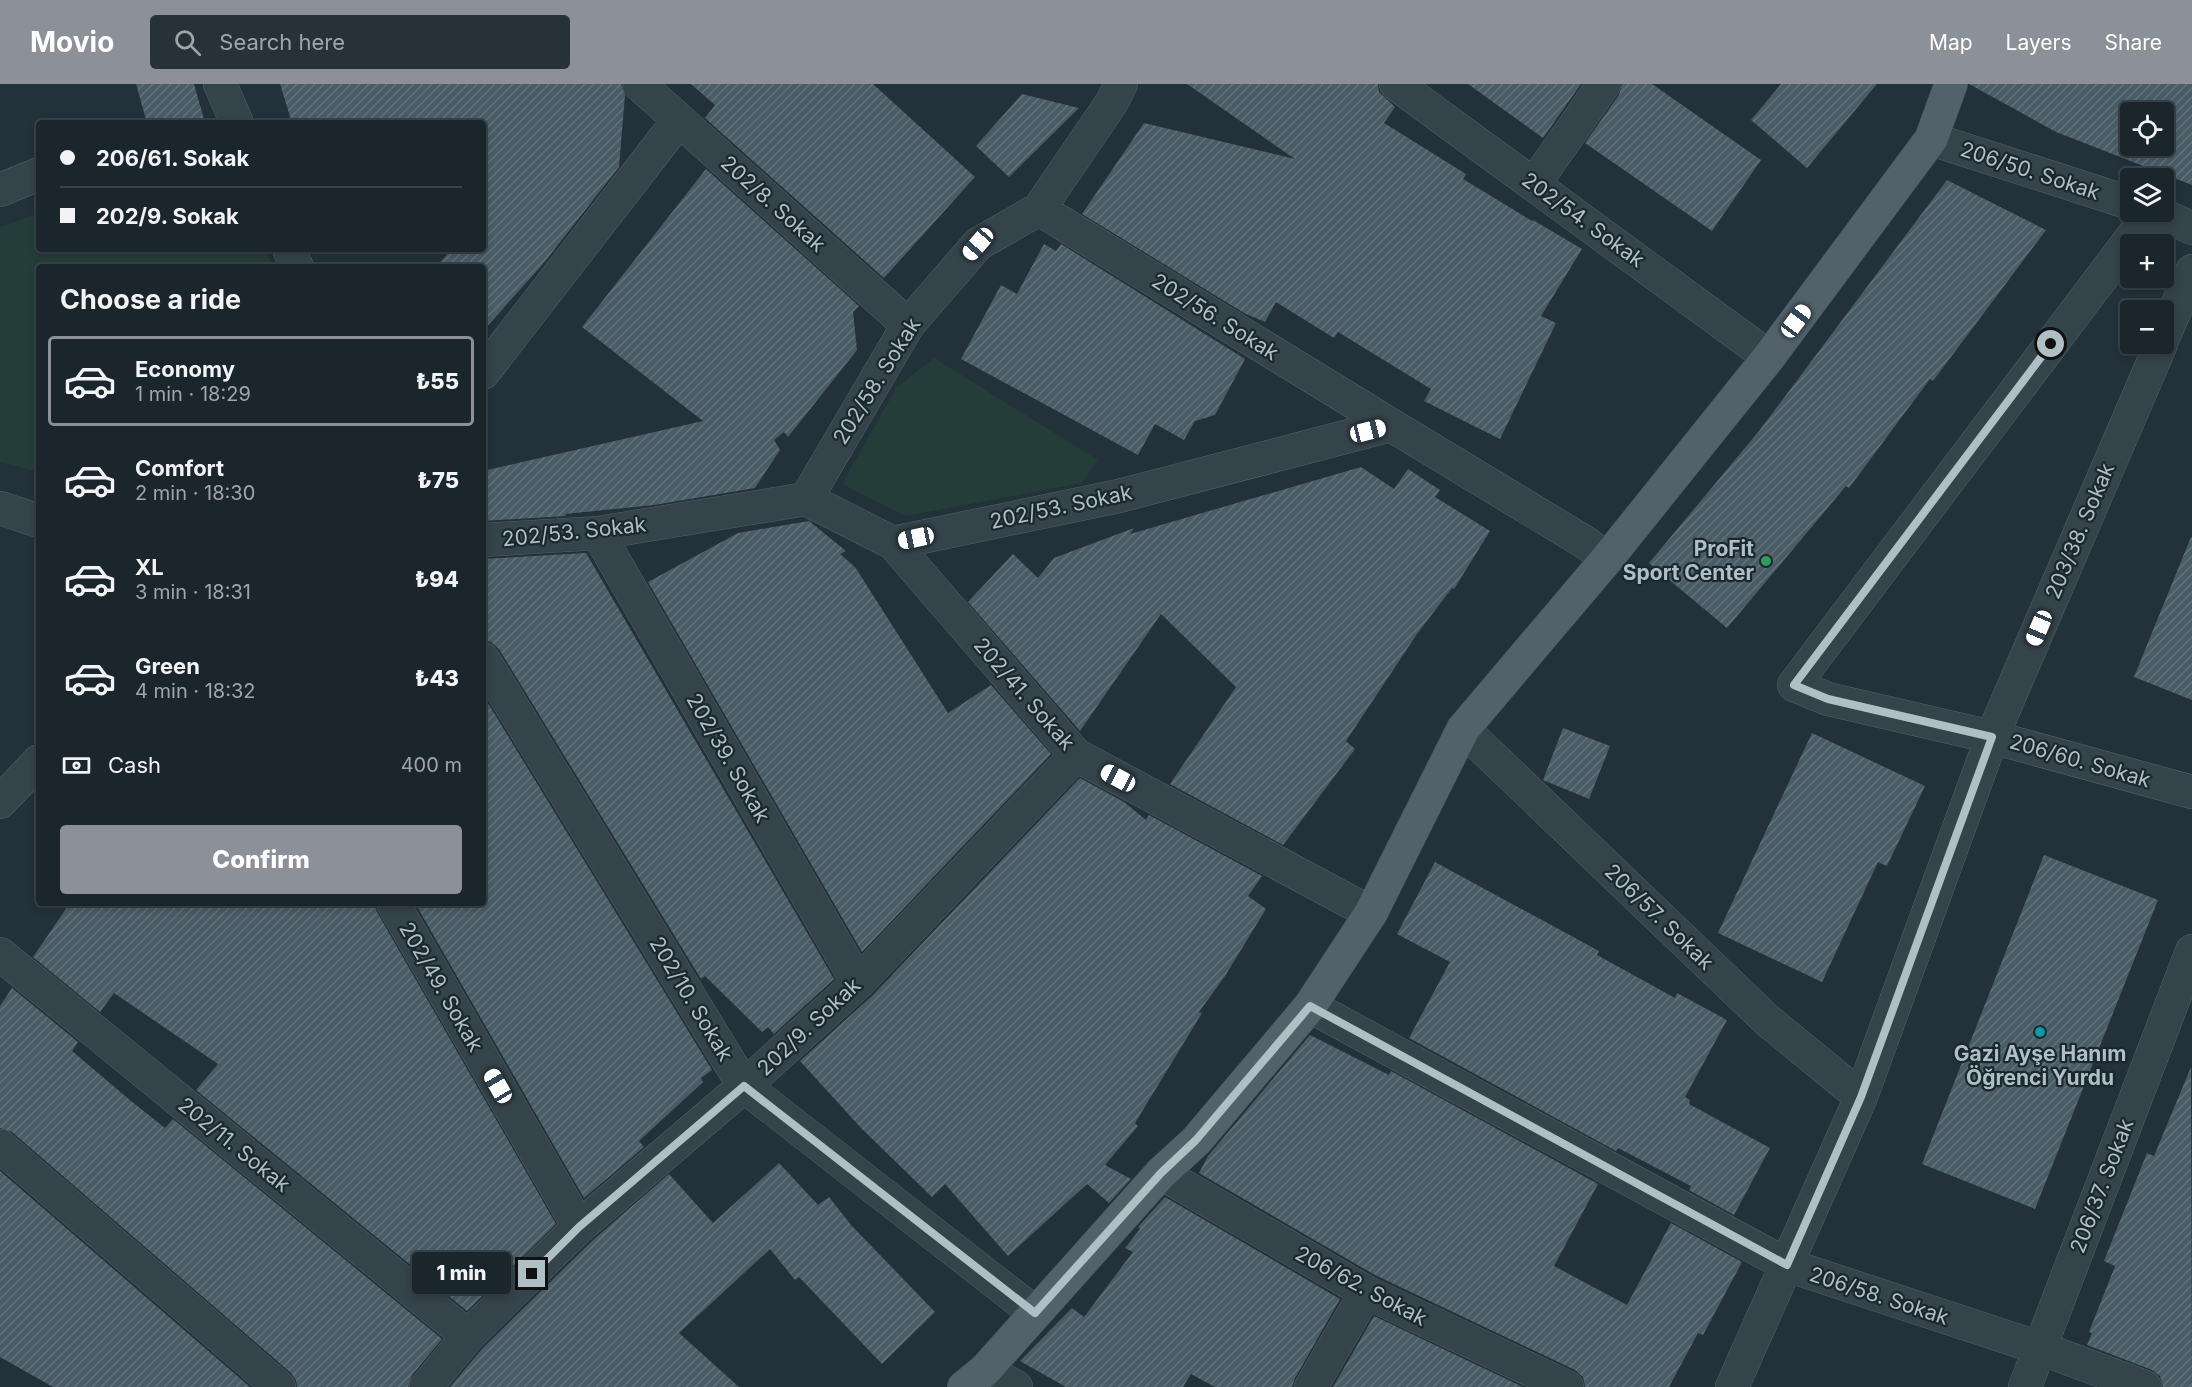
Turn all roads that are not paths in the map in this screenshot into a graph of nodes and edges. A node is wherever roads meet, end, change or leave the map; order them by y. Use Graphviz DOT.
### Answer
graph roads {
  1 [pos="220,84"];
  2 [pos="639,84"];
  3 [pos="1396,84"];
  4 [pos="1604,84"];
  5 [pos="1951,84"];
  6 [pos="1108,90"];
  7 [pos="236,120"];
  8 [pos="679,120"];
  9 [pos="1931,139"];
  10 [pos="36,175"];
  11 [pos="1534,184"];
  12 [pos="0,190"];
  13 [pos="2120,200"];
  14 [pos="1039,209"];
  15 [pos="2174,220"];
  16 [pos="2143,222"];
  17 [pos="2192,228"];
  18 [pos="2192,271"];
  19 [pos="2174,313"];
  20 [pos="908,325"];
  21 [pos="2157,354"];
  22 [pos="1769,357"];
  23 [pos="486,369"];
  24 [pos="1391,425"];
  25 [pos="806,499"];
  26 [pos="0,507"];
  27 [pos="36,520"];
  28 [pos="598,533"];
  29 [pos="486,540"];
  30 [pos="893,543"];
  31 [pos="1607,559"];
  32 [pos="486,664"];
  33 [pos="1463,729"];
  34 [pos="1992,737"];
  35 [pos="1076,755"];
  36 [pos="36,764"];
  37 [pos="2192,792"];
  38 [pos="0,802"];
  39 [pos="395,906"];
  40 [pos="1371,913"];
  41 [pos="2192,951"];
  42 [pos="0,954"];
  43 [pos="858,983"];
  44 [pos="1310,1006"];
  45 [pos="744,1086"];
  46 [pos="1861,1097"];
  47 [pos="0,1146"];
  48 [pos="1161,1173"];
  49 [pos="579,1227"];
  50 [pos="1787,1265"];
  51 [pos="1366,1292"];
  52 [pos="1035,1313"];
  53 [pos="468,1336"];
  54 [pos="2040,1348"];
  55 [pos="974,1378"];
  56 [pos="279,1387"];
  57 [pos="426,1387"];
  58 [pos="1016,1387"];
  59 [pos="1311,1387"];
  60 [pos="1568,1387"];
  61 [pos="1732,1387"];
  62 [pos="2025,1387"];
  63 [pos="2145,1387"];
  1 -- 7 [label="street"];
  2 -- 8 [label="street, 202/8. Sokak"];
  3 -- 11 [label="street, 202/54. Sokak"];
  4 -- 11 [label="street"];
  5 -- 9 [label="main road"];
  6 -- 14 [label="street, 202/58. Sokak"];
  8 -- 20 [label="street, 202/8. Sokak"];
  8 -- 23 [label="street"];
  9 -- 13 [label="street, 206/50. Sokak"];
  9 -- 22 [label="main road"];
  10 -- 12 [label="street"];
  11 -- 22 [label="street, 202/54. Sokak"];
  14 -- 20 [label="street, 202/58. Sokak"];
  14 -- 24 [label="street, 202/56. Sokak"];
  15 -- 17 [label="street"];
  16 -- 34 [label="street, 206/60. Sokak"];
  18 -- 19 [label="street"];
  20 -- 25 [label="street, 202/58. Sokak"];
  21 -- 34 [label="street, 203/38. Sokak"];
  22 -- 31 [label="main road"];
  24 -- 30 [label="street, 202/53. Sokak"];
  24 -- 31 [label="street"];
  25 -- 28 [label="street, 202/53. Sokak"];
  25 -- 30 [label="street"];
  26 -- 27 [label="street"];
  28 -- 29 [label="street, 202/53. Sokak"];
  28 -- 43 [label="street, 202/39. Sokak"];
  30 -- 35 [label="street, 202/41. Sokak"];
  31 -- 33 [label="main road"];
  32 -- 45 [label="street, 202/10. Sokak"];
  33 -- 40 [label="main road"];
  33 -- 46 [label="street, 206/57. Sokak"];
  34 -- 37 [label="street, 206/60. Sokak"];
  34 -- 46 [label="street, 203/38. Sokak"];
  35 -- 40 [label="street, 202/41. Sokak"];
  35 -- 43 [label="street, 202/9. Sokak"];
  36 -- 38 [label="street"];
  39 -- 49 [label="street, 202/49. Sokak"];
  40 -- 44 [label="main road"];
  41 -- 54 [label="street, 206/37. Sokak"];
  42 -- 53 [label="street, 202/11. Sokak"];
  43 -- 45 [label="street, 202/9. Sokak"];
  44 -- 48 [label="main road"];
  44 -- 50 [label="street, 206/58. Sokak"];
  45 -- 49 [label="street, 202/9. Sokak"];
  45 -- 52 [label="street, 202/10. Sokak"];
  46 -- 50 [label="street, 203/38. Sokak"];
  47 -- 56 [label="street"];
  48 -- 51 [label="street, 206/62. Sokak"];
  48 -- 52 [label="main road"];
  49 -- 53 [label="street, 202/9. Sokak"];
  50 -- 54 [label="street, 206/58. Sokak"];
  50 -- 61 [label="street, 203/38. Sokak"];
  51 -- 59 [label="street"];
  51 -- 60 [label="street, 206/62. Sokak"];
  52 -- 55 [label="main road"];
  53 -- 57 [label="street, 202/9. Sokak"];
  54 -- 62 [label="street, 206/37. Sokak"];
  54 -- 63 [label="street, 206/58. Sokak"];
  55 -- 58 [label="street"];
}
